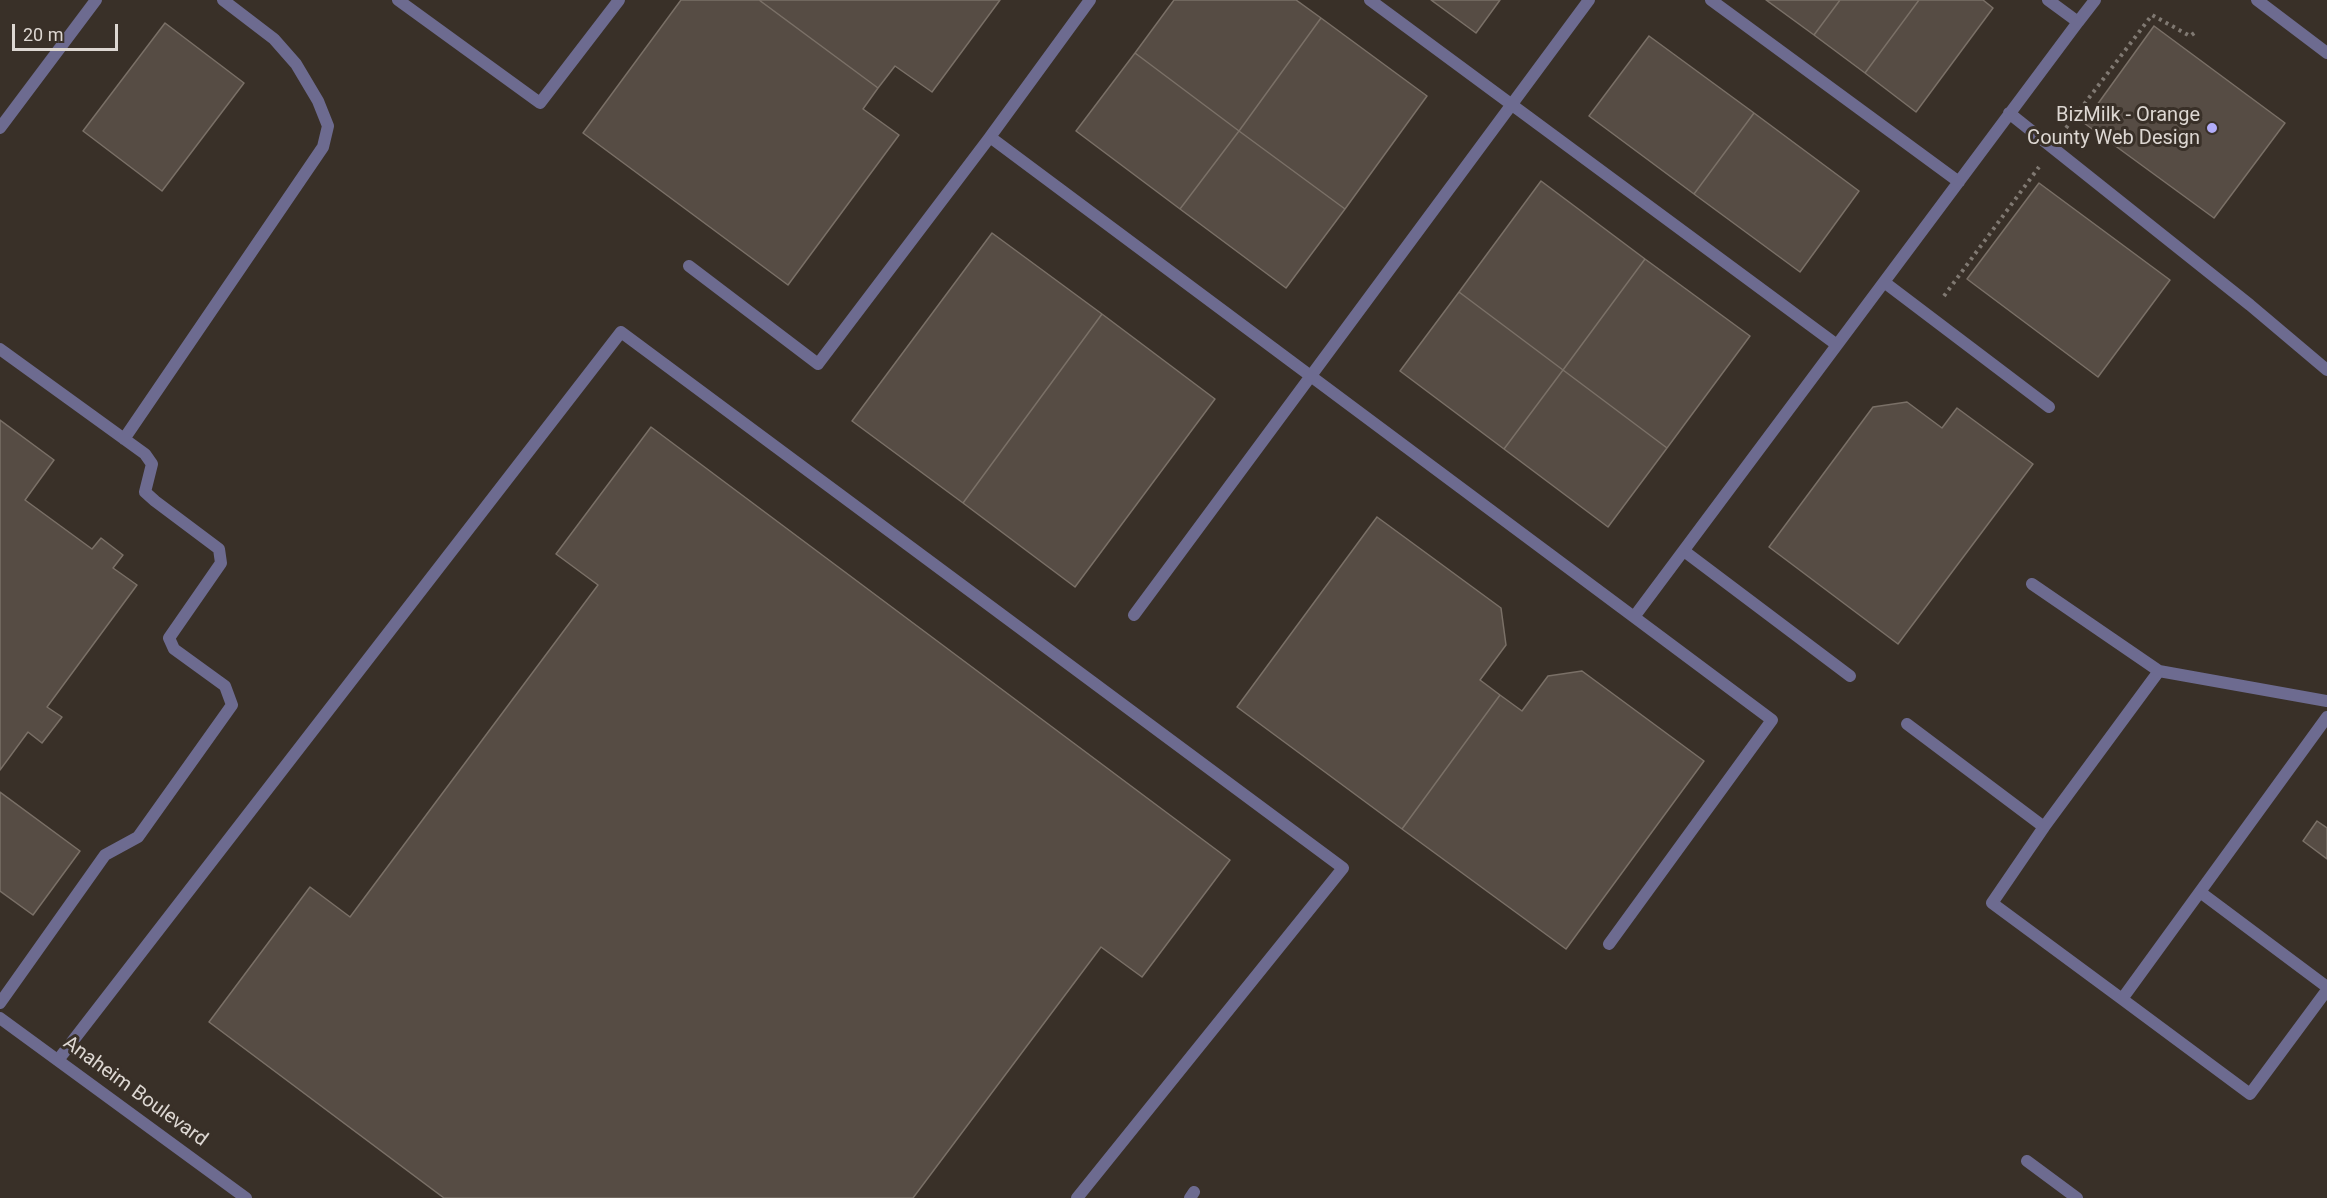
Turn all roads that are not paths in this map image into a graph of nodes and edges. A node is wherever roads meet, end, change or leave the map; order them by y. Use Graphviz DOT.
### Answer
graph roads {
  1 [pos="96,0"];
  2 [pos="223,0"];
  3 [pos="399,0"];
  4 [pos="619,0"];
  5 [pos="1090,0"];
  6 [pos="1370,0"];
  7 [pos="1589,0"];
  8 [pos="1711,0"];
  9 [pos="2048,0"];
  10 [pos="2095,0"];
  11 [pos="2257,0"];
  12 [pos="2078,22"];
  13 [pos="2327,53"];
  14 [pos="1510,104"];
  15 [pos="2009,113"];
  16 [pos="0,128"];
  17 [pos="990,137"];
  18 [pos="1959,182"];
  19 [pos="688,266"];
  20 [pos="1884,282"];
  21 [pos="1837,345"];
  22 [pos="0,349"];
  23 [pos="2327,370"];
  24 [pos="1310,375"];
  25 [pos="2049,407"];
  26 [pos="124,439"];
  27 [pos="1684,551"];
  28 [pos="2032,584"];
  29 [pos="1134,615"];
  30 [pos="1634,617"];
  31 [pos="2159,671"];
  32 [pos="1850,676"];
  33 [pos="2327,701"];
  34 [pos="2327,717"];
  35 [pos="1907,724"];
  36 [pos="2044,827"];
  37 [pos="2200,892"];
  38 [pos="1609,944"];
  39 [pos="2327,988"];
  40 [pos="2122,999"];
  41 [pos="0,1003"];
  42 [pos="0,1018"];
  43 [pos="58,1060"];
  44 [pos="2027,1161"];
  45 [pos="246,1198"];
  46 [pos="1077,1198"];
  47 [pos="2077,1198"];
  1 -- 16 [label="street"];
  2 -- 26 [label="street"];
  3 -- 4 [label="street"];
  5 -- 17 [label="street"];
  6 -- 14 [label="street"];
  7 -- 14 [label="street"];
  8 -- 18 [label="street"];
  9 -- 12 [label="street"];
  10 -- 12 [label="street"];
  11 -- 13 [label="street"];
  12 -- 15 [label="street"];
  14 -- 21 [label="street"];
  14 -- 24 [label="street"];
  15 -- 18 [label="street"];
  15 -- 23 [label="street"];
  17 -- 19 [label="street"];
  17 -- 24 [label="street"];
  18 -- 20 [label="street"];
  20 -- 21 [label="street"];
  20 -- 25 [label="street"];
  21 -- 27 [label="street"];
  22 -- 26 [label="street"];
  24 -- 29 [label="street"];
  24 -- 30 [label="street"];
  26 -- 41 [label="street"];
  27 -- 30 [label="street"];
  27 -- 32 [label="street"];
  28 -- 31 [label="street"];
  30 -- 38 [label="street"];
  31 -- 33 [label="street"];
  31 -- 36 [label="street"];
  34 -- 37 [label="street"];
  35 -- 36 [label="street"];
  36 -- 40 [label="street"];
  37 -- 39 [label="street"];
  37 -- 40 [label="street"];
  39 -- 40 [label="street"];
  42 -- 43 [label="street, Anaheim Boulevard"];
  43 -- 45 [label="street, Anaheim Boulevard"];
  43 -- 46 [label="street"];
  44 -- 47 [label="street"];
}
